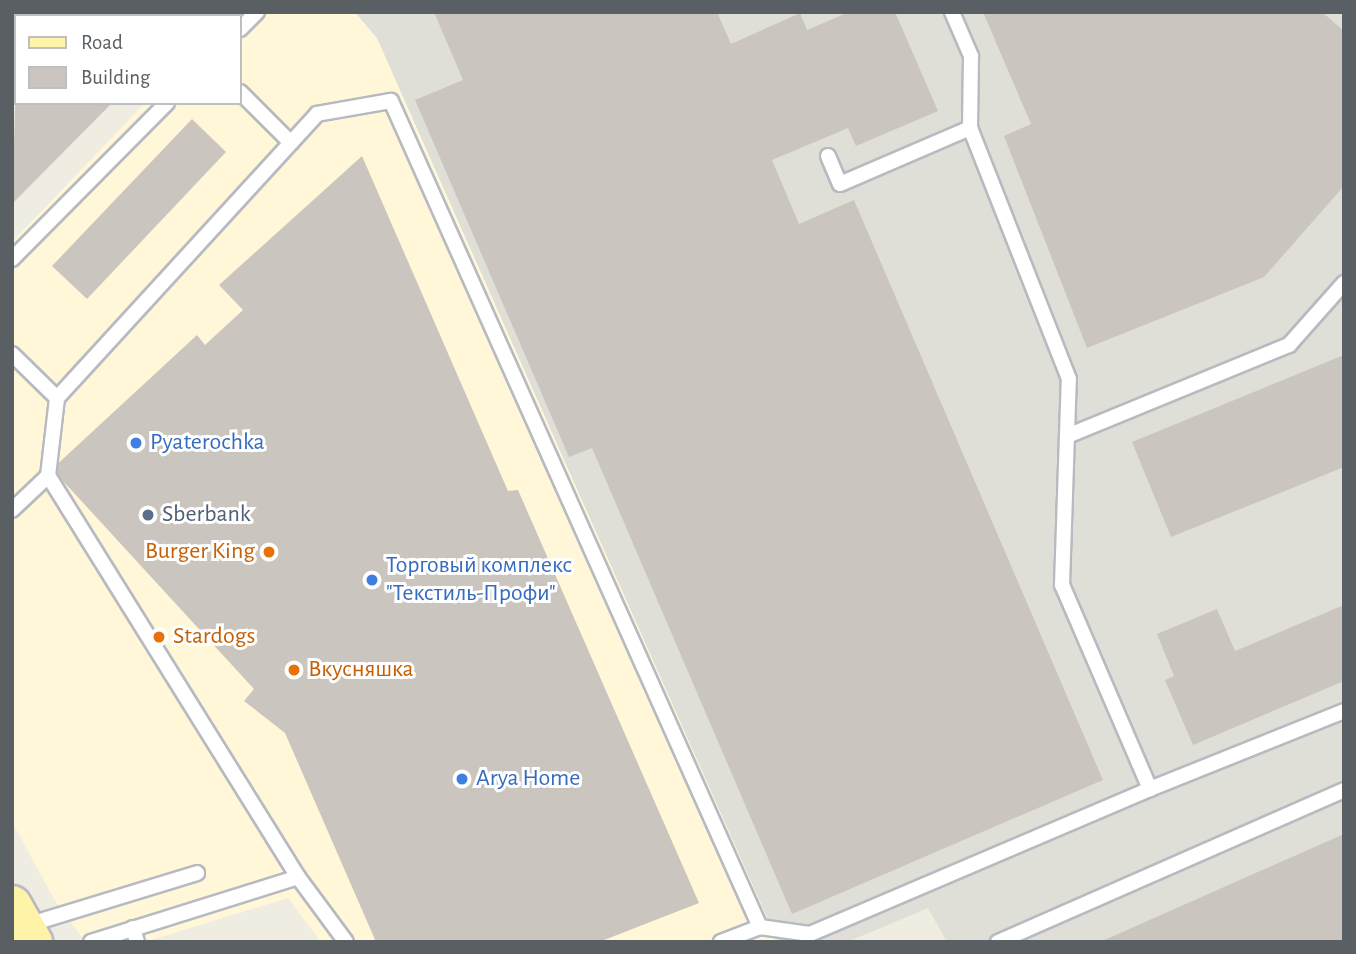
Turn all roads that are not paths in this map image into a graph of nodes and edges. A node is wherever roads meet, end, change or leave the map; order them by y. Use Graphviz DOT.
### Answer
graph roads {
  1 [pos="257,12"];
  2 [pos="952,12"];
  3 [pos="242,27"];
  4 [pos="242,94"];
  5 [pos="165,105"];
  6 [pos="970,128"];
  7 [pos="291,143"];
  8 [pos="828,156"];
  9 [pos="12,259"];
  10 [pos="1344,283"];
  11 [pos="12,354"];
  12 [pos="57,398"];
  13 [pos="1067,436"];
  14 [pos="48,477"];
  15 [pos="12,510"];
  16 [pos="1344,710"];
  17 [pos="1150,789"];
  18 [pos="1344,790"];
  19 [pos="197,873"];
  20 [pos="298,877"];
  21 [pos="23,924"];
  22 [pos="760,927"];
  23 [pos="135,935"];
  24 [pos="91,942"];
  25 [pos="346,942"];
  26 [pos="721,942"];
  27 [pos="998,942"];
  1 -- 3 [label="lane"];
  2 -- 6 [label="lane"];
  4 -- 7 [label="lane"];
  5 -- 9 [label="lane"];
  6 -- 8 [label="lane"];
  6 -- 13 [label="lane"];
  7 -- 12 [label="lane"];
  7 -- 22 [label="lane"];
  10 -- 13 [label="lane"];
  11 -- 12 [label="lane"];
  12 -- 14 [label="lane"];
  13 -- 17 [label="lane"];
  14 -- 15 [label="lane"];
  14 -- 20 [label="lane"];
  16 -- 17 [label="lane"];
  17 -- 22 [label="lane"];
  18 -- 27 [label="lane"];
  19 -- 21 [label="lane"];
  20 -- 23 [label="lane"];
  20 -- 25 [label="lane"];
  22 -- 26 [label="lane"];
  23 -- 24 [label="lane"];
}
